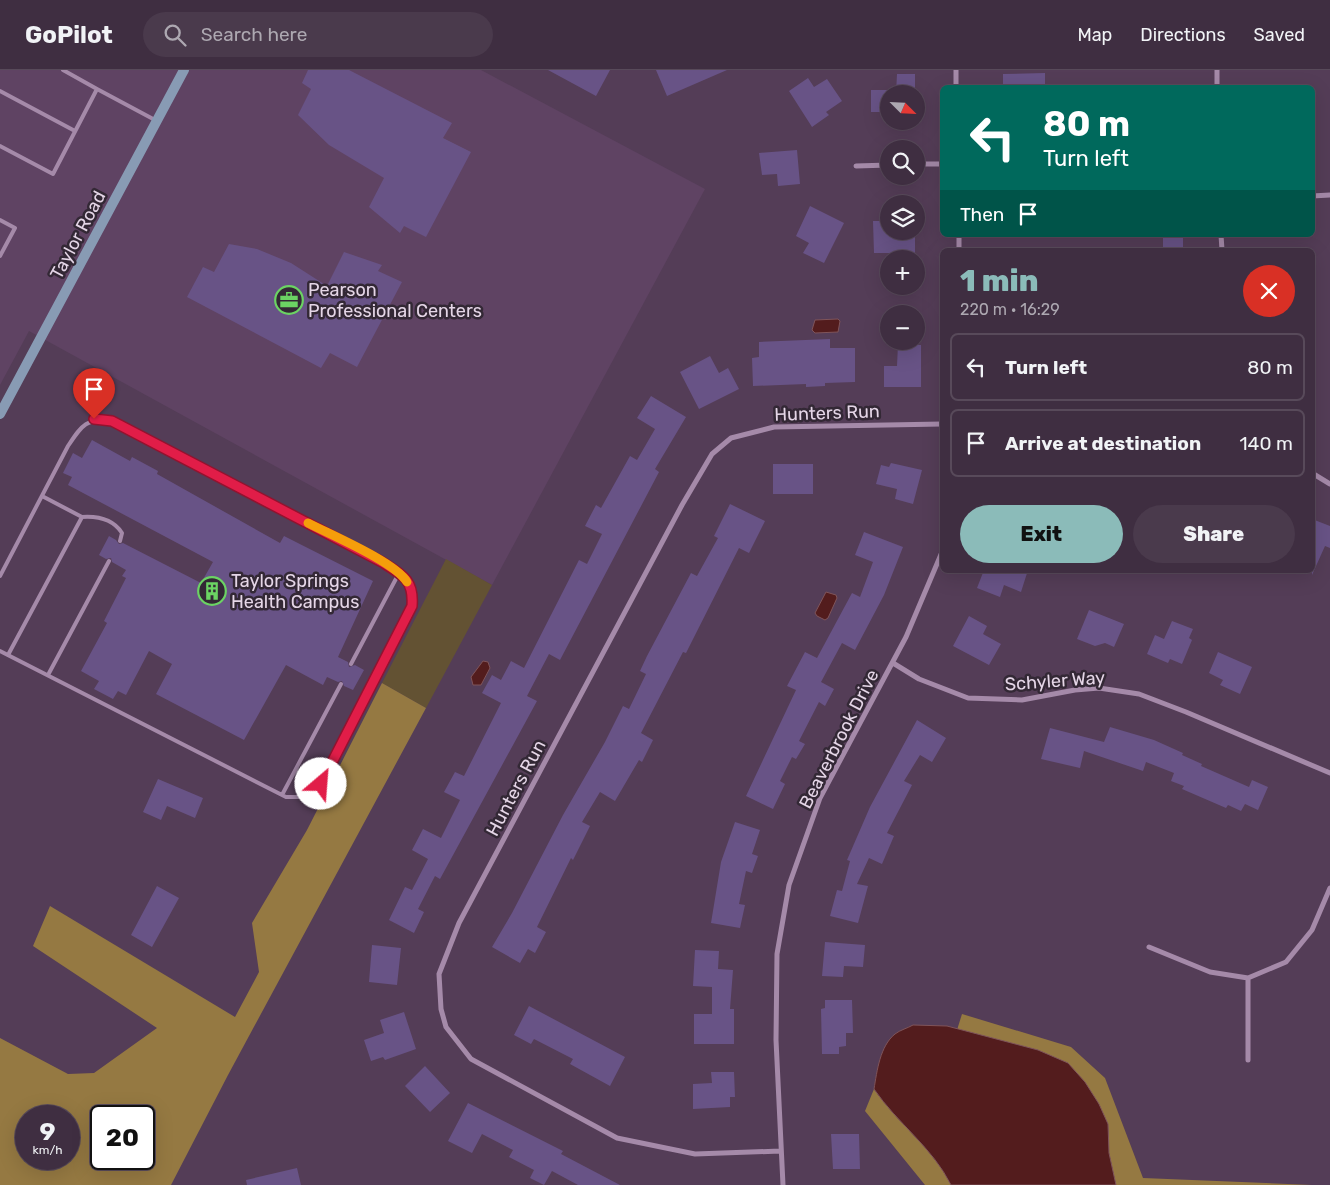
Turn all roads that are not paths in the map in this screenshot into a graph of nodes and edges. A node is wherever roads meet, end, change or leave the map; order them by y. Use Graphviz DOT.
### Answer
graph roads {
  1 [pos="63,70"];
  2 [pos="184,70"];
  3 [pos="956,70"];
  4 [pos="1216,70"];
  5 [pos="956,85"];
  6 [pos="1217,85"];
  7 [pos="97,89"];
  8 [pos="0,91"];
  9 [pos="156,121"];
  10 [pos="75,132"];
  11 [pos="0,146"];
  12 [pos="925,164"];
  13 [pos="940,164"];
  14 [pos="880,165"];
  15 [pos="856,166"];
  16 [pos="1330,195"];
  17 [pos="1315,196"];
  18 [pos="0,220"];
  19 [pos="0,256"];
  20 [pos="0,414"];
  21 [pos="940,424"];
  22 [pos="1315,475"];
  23 [pos="1330,484"];
  24 [pos="42,496"];
  25 [pos="82,517"];
  26 [pos="120,541"];
  27 [pos="940,557"];
  28 [pos="109,561"];
  29 [pos="399,573"];
  30 [pos="0,576"];
  31 [pos="0,651"];
  32 [pos="8,655"];
  33 [pos="351,664"];
  34 [pos="893,664"];
  35 [pos="48,675"];
  36 [pos="341,684"];
  37 [pos="1330,773"];
  38 [pos="282,795"];
  39 [pos="1330,888"];
  40 [pos="1149,947"];
  41 [pos="1248,978"];
  42 [pos="1248,1060"];
  43 [pos="780,1151"];
  44 [pos="782,1185"];
  1 -- 7 [label="lane"];
  2 -- 9 [label="main road, Taylor Road"];
  3 -- 5 [label="street"];
  4 -- 6 [label="street"];
  7 -- 9 [label="lane"];
  7 -- 10 [label="lane"];
  8 -- 10 [label="lane"];
  9 -- 20 [label="main road, Taylor Road"];
  10 -- 11 [label="lane"];
  12 -- 13 [label="street"];
  14 -- 15 [label="street"];
  16 -- 17 [label="street"];
  18 -- 19 [label="lane"];
  21 -- 43 [label="street, Hunters Run"];
  22 -- 23 [label="street"];
  24 -- 25 [label="lane"];
  24 -- 29 [label="lane"];
  24 -- 30 [label="lane"];
  25 -- 26 [label="lane"];
  25 -- 32 [label="lane"];
  27 -- 34 [label="street, Beaverbrook Drive"];
  28 -- 35 [label="lane"];
  29 -- 33 [label="lane"];
  29 -- 38 [label="lane"];
  31 -- 32 [label="lane"];
  32 -- 35 [label="lane"];
  34 -- 37 [label="street, Schyler Way"];
  34 -- 43 [label="street, Beaverbrook Drive"];
  35 -- 38 [label="lane"];
  36 -- 38 [label="lane"];
  39 -- 41 [label="street"];
  40 -- 41 [label="street"];
  41 -- 42 [label="street"];
  43 -- 44 [label="street, Beaverbrook Drive"];
}
